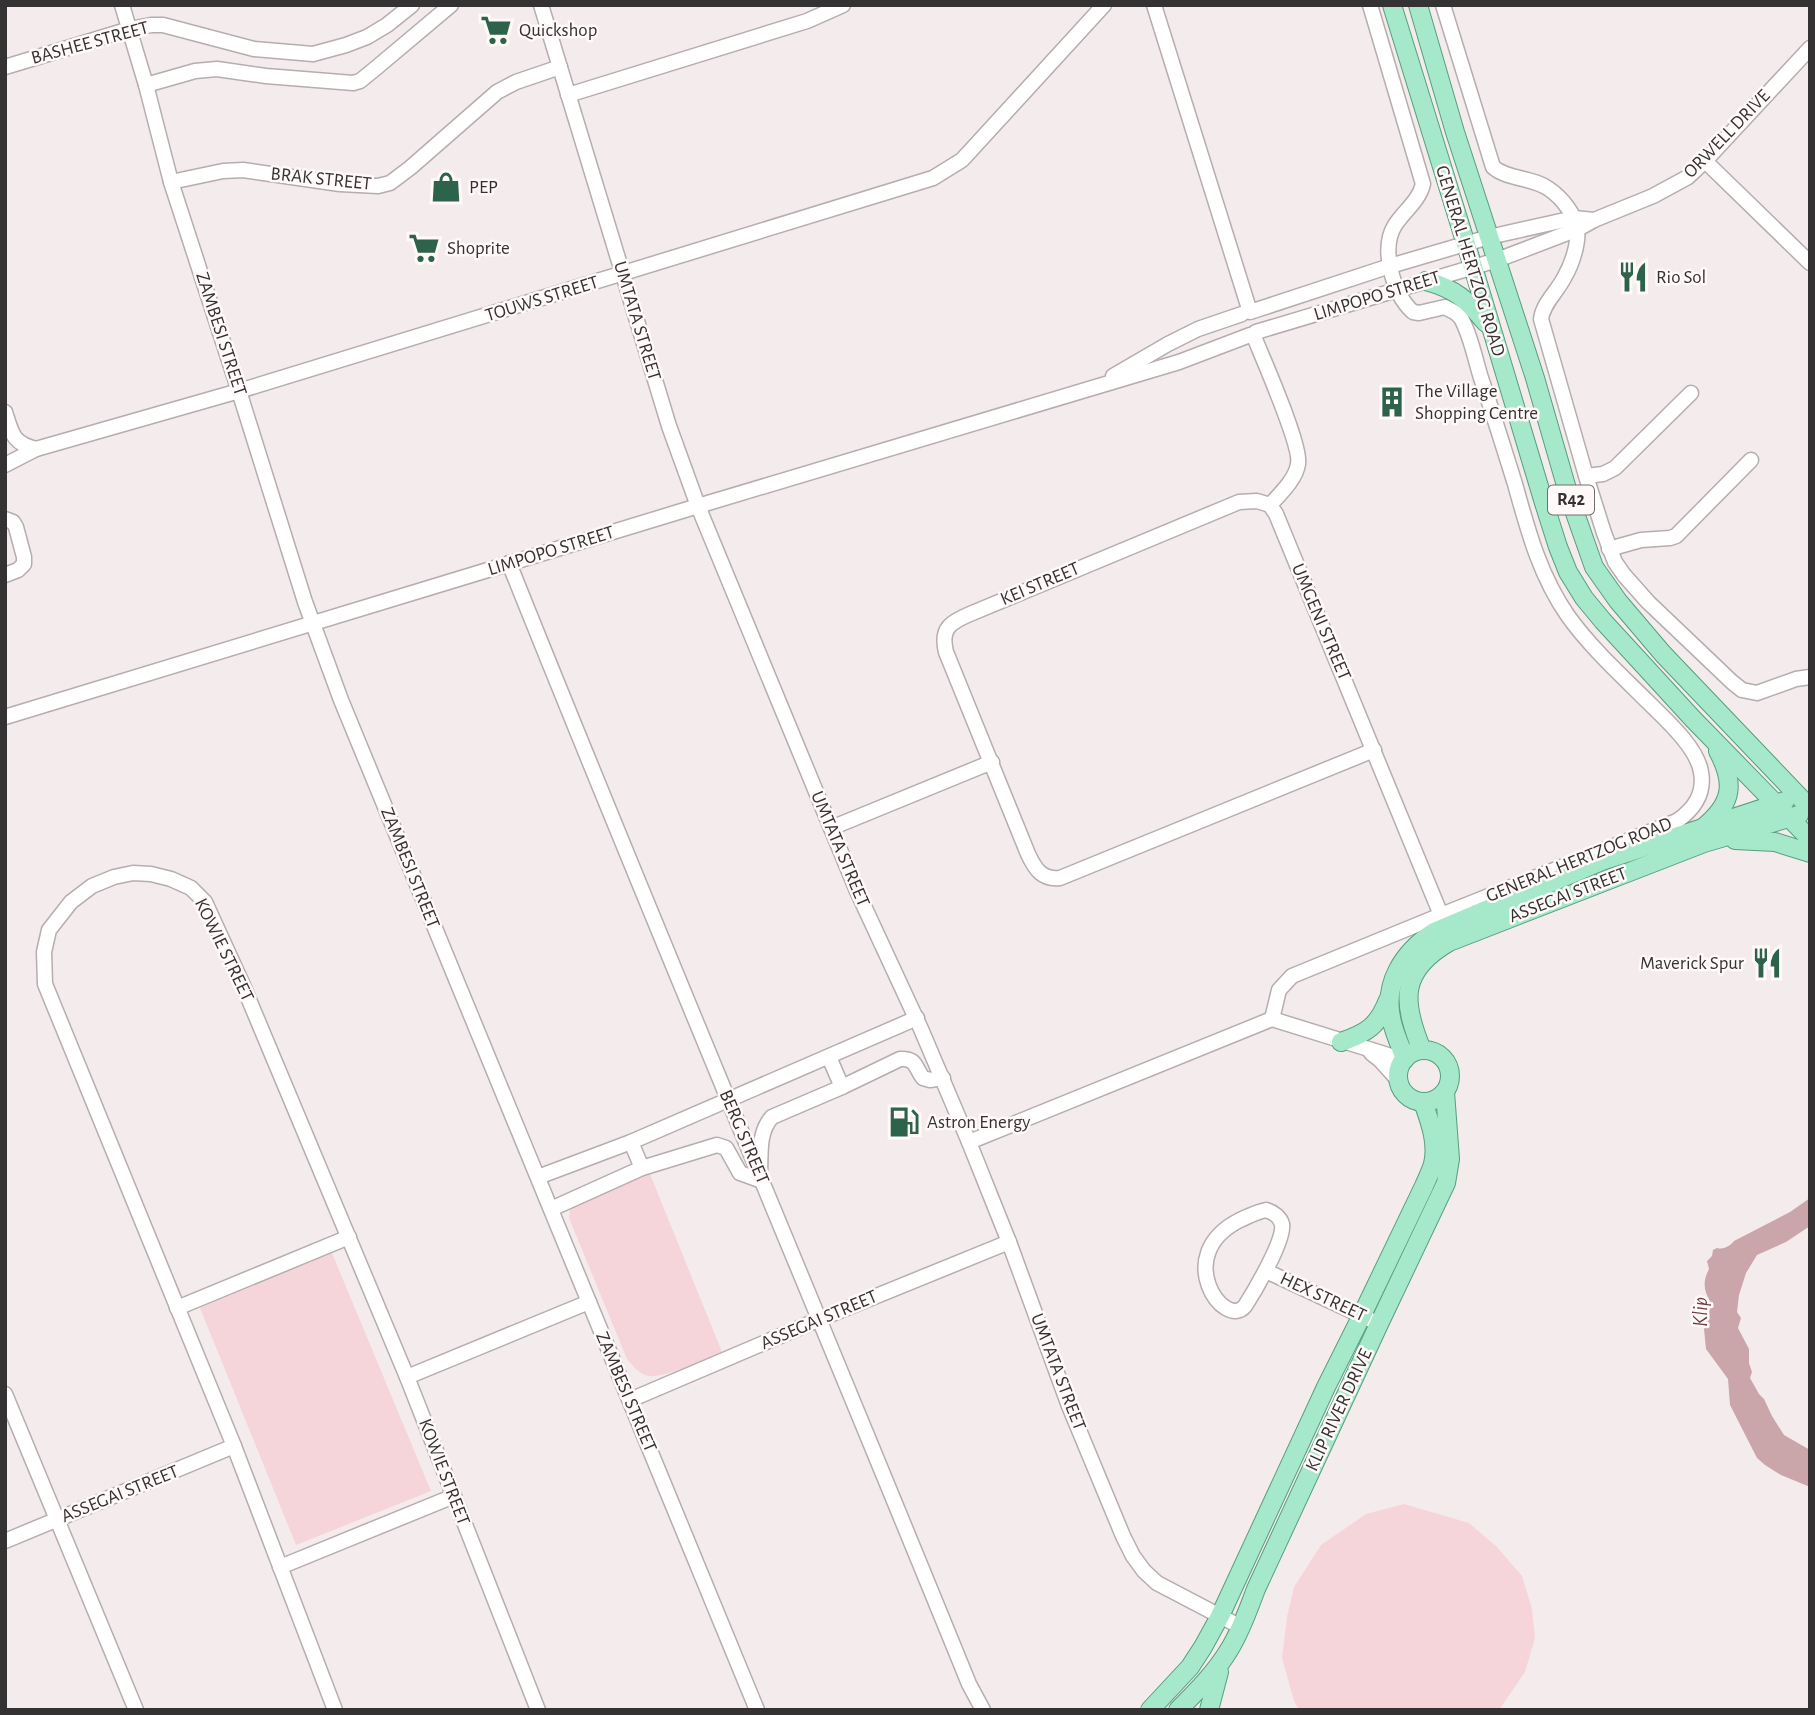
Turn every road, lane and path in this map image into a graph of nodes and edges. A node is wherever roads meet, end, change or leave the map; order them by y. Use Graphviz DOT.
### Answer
graph roads {
  1 [pos="122,5"];
  2 [pos="411,5"];
  3 [pos="451,5"];
  4 [pos="541,5"];
  5 [pos="843,5"];
  6 [pos="1104,5"];
  7 [pos="1154,5"];
  8 [pos="1370,5"];
  9 [pos="1392,5"];
  10 [pos="1418,5"];
  11 [pos="1443,5"];
  12 [pos="130,29"];
  13 [pos="1810,48"];
  14 [pos="313,54"];
  15 [pos="5,67"];
  16 [pos="560,67"];
  17 [pos="314,80"];
  18 [pos="146,85"];
  19 [pos="568,95"];
  20 [pos="1705,161"];
  21 [pos="171,181"];
  22 [pos="1576,224"];
  23 [pos="1489,237"];
  24 [pos="1465,244"];
  25 [pos="1497,260"];
  26 [pos="1810,263"];
  27 [pos="1390,266"];
  28 [pos="1473,267"];
  29 [pos="622,275"];
  30 [pos="1426,281"];
  31 [pos="1398,291"];
  32 [pos="1246,313"];
  33 [pos="1491,329"];
  34 [pos="1253,334"];
  35 [pos="1097,386"];
  36 [pos="239,391"];
  37 [pos="1691,393"];
  38 [pos="5,411"];
  39 [pos="36,449"];
  40 [pos="1751,460"];
  41 [pos="5,465"];
  42 [pos="1586,476"];
  43 [pos="1270,505"];
  44 [pos="698,506"];
  45 [pos="6,519"];
  46 [pos="1609,549"];
  47 [pos="509,563"];
  48 [pos="5,575"];
  49 [pos="313,624"];
  50 [pos="1810,677"];
  51 [pos="5,717"];
  52 [pos="1703,730"];
  53 [pos="1374,750"];
  54 [pos="992,762"];
  55 [pos="1807,802"];
  56 [pos="1776,803"];
  57 [pos="1790,819"];
  58 [pos="831,828"];
  59 [pos="1708,834"];
  60 [pos="1810,839"];
  61 [pos="1810,853"];
  62 [pos="1441,915"];
  63 [pos="1390,995"];
  64 [pos="917,1018"];
  65 [pos="1272,1019"];
  66 [pos="1341,1042"];
  67 [pos="1361,1047"];
  68 [pos="1422,1050"];
  69 [pos="829,1057"];
  70 [pos="1405,1060"];
  71 [pos="943,1078"];
  72 [pos="1399,1081"];
  73 [pos="842,1087"];
  74 [pos="1445,1092"];
  75 [pos="728,1100"];
  76 [pos="1423,1102"];
  77 [pos="631,1142"];
  78 [pos="969,1142"];
  79 [pos="642,1168"];
  80 [pos="538,1177"];
  81 [pos="761,1179"];
  82 [pos="551,1209"];
  83 [pos="349,1237"];
  84 [pos="1009,1242"];
  85 [pos="1266,1271"];
  86 [pos="589,1302"];
  87 [pos="177,1308"];
  88 [pos="1362,1315"];
  89 [pos="820,1319"];
  90 [pos="1379,1324"];
  91 [pos="407,1377"];
  92 [pos="5,1394"];
  93 [pos="630,1400"];
  94 [pos="234,1446"];
  95 [pos="454,1496"];
  96 [pos="57,1520"];
  97 [pos="5,1541"];
  98 [pos="280,1567"];
  99 [pos="1220,1616"];
  100 [pos="1241,1627"];
  101 [pos="1229,1650"];
  102 [pos="1172,1686"];
  103 [pos="136,1710"];
  104 [pos="335,1710"];
  105 [pos="538,1710"];
  106 [pos="757,1710"];
  107 [pos="983,1710"];
  108 [pos="1150,1710"];
  109 [pos="1166,1710"];
  110 [pos="1178,1710"];
  111 [pos="1209,1710"];
  1 -- 12 [label="street, ZAMBESI STREET"];
  2 -- 14 [label="street, BASHEE STREET"];
  3 -- 17 [label="street"];
  4 -- 16 [label="street, UMTATA STREET"];
  5 -- 19 [label="street"];
  6 -- 29 [label="street, TOUWS STREET"];
  7 -- 32 [label="street"];
  8 -- 27 [label="street, GENERAL HERTZOG ROAD"];
  9 -- 24 [label="main road, GENERAL HERTZOG ROAD / R42"];
  10 -- 23 [label="main road, GENERAL HERTZOG ROAD / R42"];
  11 -- 22 [label="street"];
  12 -- 14 [label="street, BASHEE STREET"];
  12 -- 15 [label="street, BASHEE STREET"];
  12 -- 18 [label="street, ZAMBESI STREET"];
  13 -- 20 [label="street, ORWELL DRIVE"];
  14 -- 17 [label="street"];
  16 -- 19 [label="street, UMTATA STREET"];
  16 -- 21 [label="street, BRAK STREET"];
  17 -- 18 [label="street"];
  18 -- 21 [label="street, ZAMBESI STREET"];
  19 -- 29 [label="street, UMTATA STREET"];
  20 -- 22 [label="street, ORWELL DRIVE"];
  20 -- 26 [label="street"];
  21 -- 36 [label="street, ZAMBESI STREET"];
  22 -- 23 [label="street, ORWELL DRIVE"];
  22 -- 25 [label="street, ORWELL DRIVE"];
  22 -- 42 [label="street"];
  23 -- 24 [label="street, LIMPOPO STREET"];
  23 -- 25 [label="main road, GENERAL HERTZOG ROAD / R42"];
  24 -- 27 [label="street, LIMPOPO STREET"];
  24 -- 28 [label="main road, GENERAL HERTZOG ROAD / R42"];
  25 -- 28 [label="street, LIMPOPO STREET"];
  25 -- 55 [label="main road, GENERAL HERTZOG ROAD / R42"];
  27 -- 31 [label="street, GENERAL HERTZOG ROAD"];
  27 -- 32 [label="street, LIMPOPO STREET"];
  28 -- 30 [label="street, LIMPOPO STREET"];
  28 -- 33 [label="main road, GENERAL HERTZOG ROAD / R42"];
  29 -- 36 [label="street, TOUWS STREET"];
  29 -- 44 [label="street, UMTATA STREET"];
  30 -- 31 [label="street, LIMPOPO STREET"];
  30 -- 33 [label="main road"];
  31 -- 34 [label="street, LIMPOPO STREET"];
  31 -- 62 [label="street, GENERAL HERTZOG ROAD"];
  32 -- 34 [label="street"];
  32 -- 35 [label="street, LIMPOPO STREET"];
  33 -- 52 [label="main road, GENERAL HERTZOG ROAD / R42"];
  34 -- 35 [label="street, LIMPOPO STREET"];
  34 -- 43 [label="street"];
  35 -- 44 [label="street, LIMPOPO STREET"];
  36 -- 39 [label="street, TOUWS STREET"];
  36 -- 49 [label="street, ZAMBESI STREET"];
  37 -- 42 [label="street"];
  38 -- 39 [label="street"];
  39 -- 41 [label="street, TOUWS STREET"];
  40 -- 46 [label="street"];
  42 -- 46 [label="street"];
  43 -- 53 [label="street, UMGENI STREET"];
  43 -- 54 [label="street, KEI STREET"];
  44 -- 47 [label="street, LIMPOPO STREET"];
  44 -- 58 [label="street, UMTATA STREET"];
  45 -- 48 [label="street"];
  46 -- 50 [label="street"];
  47 -- 49 [label="street, LIMPOPO STREET"];
  47 -- 75 [label="street, BERG STREET"];
  49 -- 51 [label="street, LIMPOPO STREET"];
  49 -- 80 [label="street, ZAMBESI STREET"];
  52 -- 56 [label="main road, GENERAL HERTZOG ROAD / R42"];
  52 -- 59 [label="main road"];
  53 -- 54 [label="street, KEI STREET"];
  53 -- 62 [label="street, UMGENI STREET"];
  54 -- 58 [label="street"];
  55 -- 56 [label="main road, ASSEGAI STREET"];
  55 -- 57 [label="main road, ASSEGAI STREET"];
  56 -- 57 [label="main road, GENERAL HERTZOG ROAD / R42"];
  56 -- 59 [label="main road, ASSEGAI STREET"];
  57 -- 59 [label="main road, ASSEGAI STREET"];
  57 -- 60 [label="main road, GENERAL HERTZOG ROAD / R42"];
  58 -- 64 [label="street, UMTATA STREET"];
  59 -- 61 [label="main road"];
  59 -- 63 [label="main road, ASSEGAI STREET"];
  59 -- 68 [label="main road, ASSEGAI STREET"];
  62 -- 65 [label="street, GENERAL HERTZOG ROAD"];
  63 -- 66 [label="main road"];
  63 -- 70 [label="main road, ASSEGAI STREET"];
  64 -- 69 [label="street"];
  64 -- 71 [label="street, UMTATA STREET"];
  65 -- 66 [label="street"];
  65 -- 78 [label="street"];
  66 -- 67 [label="street"];
  67 -- 70 [label="street"];
  67 -- 72 [label="street"];
  68 -- 70 [label="main road"];
  68 -- 74 [label="main road, KLIP RIVER DRIVE"];
  69 -- 73 [label="street"];
  69 -- 75 [label="street"];
  70 -- 72 [label="main road"];
  71 -- 73 [label="street"];
  71 -- 78 [label="street, UMTATA STREET"];
  72 -- 76 [label="main road"];
  73 -- 81 [label="street"];
  74 -- 76 [label="main road"];
  74 -- 90 [label="main road, KLIP RIVER DRIVE"];
  75 -- 77 [label="street"];
  75 -- 81 [label="street, BERG STREET"];
  76 -- 88 [label="main road, KLIP RIVER DRIVE"];
  77 -- 79 [label="street"];
  77 -- 80 [label="street"];
  78 -- 84 [label="street, UMTATA STREET"];
  79 -- 81 [label="street"];
  79 -- 82 [label="street"];
  80 -- 82 [label="street, ZAMBESI STREET"];
  81 -- 89 [label="street, BERG STREET"];
  82 -- 86 [label="street, ZAMBESI STREET"];
  83 -- 87 [label="street"];
  83 -- 87 [label="street, KOWIE STREET"];
  83 -- 91 [label="street, KOWIE STREET"];
  84 -- 89 [label="street, ASSEGAI STREET"];
  84 -- 99 [label="street, UMTATA STREET"];
  85 -- 85 [label="street, HEX STREET"];
  85 -- 88 [label="street, HEX STREET"];
  86 -- 91 [label="street"];
  86 -- 93 [label="street, ZAMBESI STREET"];
  87 -- 94 [label="street, KOWIE STREET"];
  88 -- 90 [label="street, HEX STREET"];
  88 -- 99 [label="main road, KLIP RIVER DRIVE"];
  89 -- 93 [label="street, ASSEGAI STREET"];
  89 -- 107 [label="street, BERG STREET"];
  90 -- 100 [label="main road, KLIP RIVER DRIVE"];
  91 -- 95 [label="street, KOWIE STREET"];
  92 -- 96 [label="street"];
  93 -- 106 [label="street, ZAMBESI STREET"];
  94 -- 96 [label="street, ASSEGAI STREET"];
  94 -- 98 [label="street, KOWIE STREET"];
  95 -- 98 [label="street"];
  95 -- 105 [label="street, KOWIE STREET"];
  96 -- 97 [label="street, ASSEGAI STREET"];
  96 -- 103 [label="street"];
  98 -- 104 [label="street, KOWIE STREET"];
  99 -- 100 [label="street, UMTATA STREET"];
  99 -- 102 [label="main road, KLIP RIVER DRIVE"];
  100 -- 101 [label="main road, KLIP RIVER DRIVE"];
  101 -- 110 [label="main road, KLIP RIVER DRIVE"];
  101 -- 111 [label="main road"];
  102 -- 108 [label="main road, KLIP RIVER DRIVE"];
  102 -- 109 [label="main road"];
}
